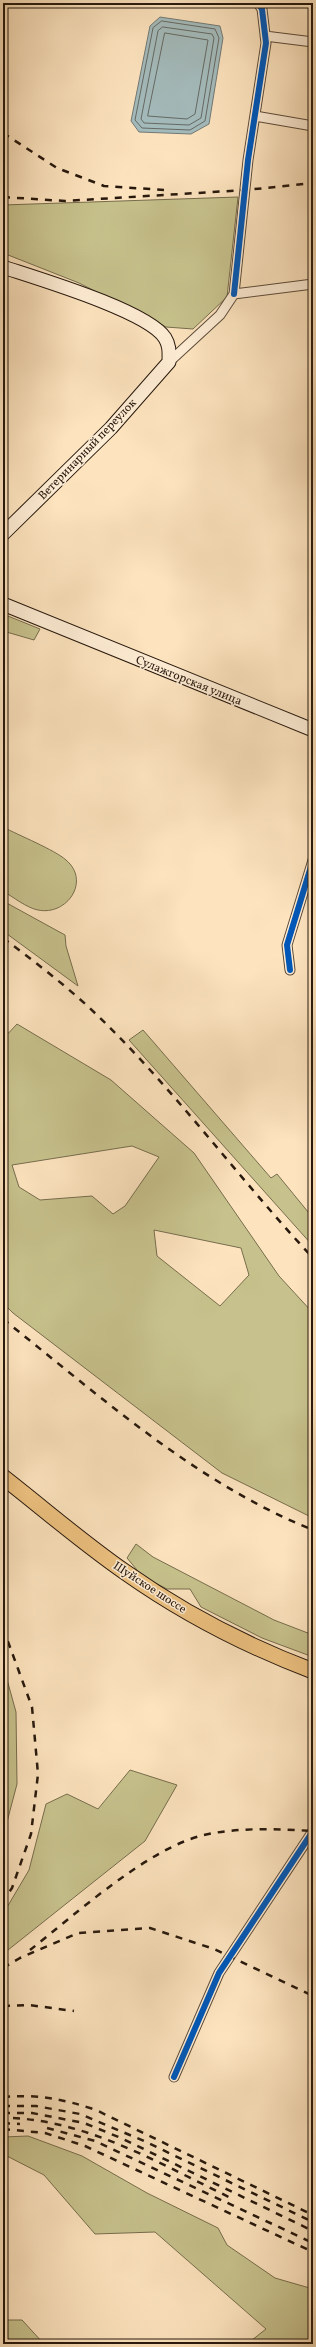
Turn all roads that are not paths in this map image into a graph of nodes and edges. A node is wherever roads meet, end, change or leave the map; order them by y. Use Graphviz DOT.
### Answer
graph roads {
  1 [pos="258,3"];
  2 [pos="265,36"];
  3 [pos="313,42"];
  4 [pos="255,116"];
  5 [pos="313,126"];
  6 [pos="3,267"];
  7 [pos="313,284"];
  8 [pos="234,294"];
  9 [pos="168,362"];
  10 [pos="3,534"];
  11 [pos="3,604"];
  12 [pos="313,730"];
  13 [pos="313,860"];
  14 [pos="290,970"];
  15 [pos="3,1477"];
  16 [pos="313,1671"];
  17 [pos="313,1832"];
  18 [pos="174,2077"];
  1 -- 2 [label="street"];
  2 -- 3 [label="street"];
  2 -- 4 [label="street"];
  4 -- 5 [label="street"];
  4 -- 8 [label="street"];
  6 -- 9 [label="main road"];
  7 -- 8 [label="street"];
  8 -- 9 [label="street"];
  9 -- 10 [label="main road, Ветеринарный переулок"];
  11 -- 12 [label="main road, Сулажгорская улица"];
  13 -- 14 [label="street"];
  15 -- 16 [label="main road, Шуйское шоссе"];
  17 -- 18 [label="street"];
}
